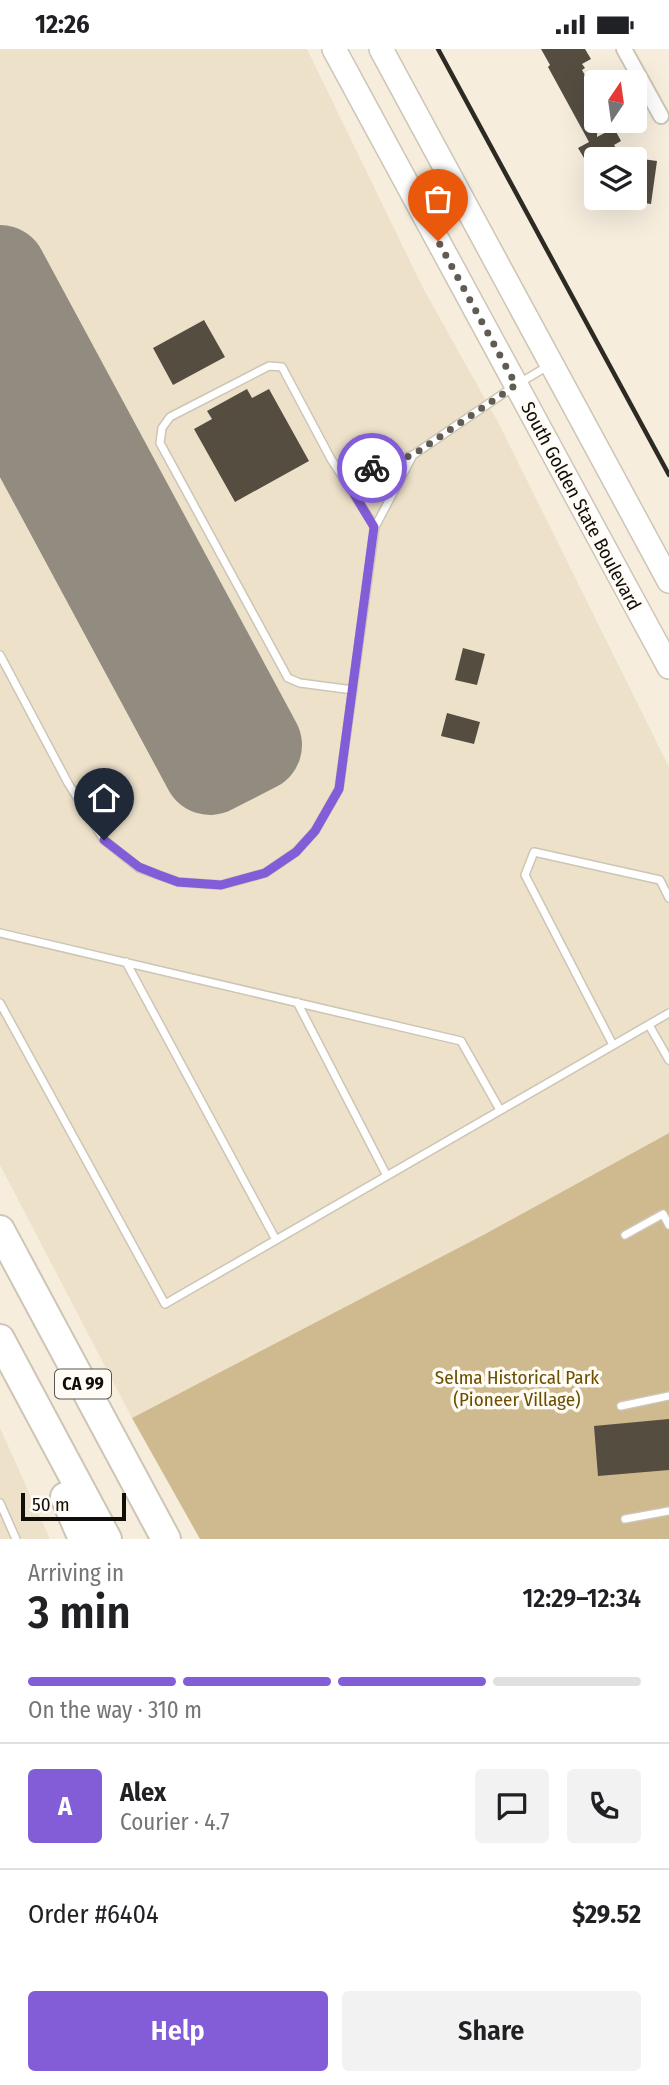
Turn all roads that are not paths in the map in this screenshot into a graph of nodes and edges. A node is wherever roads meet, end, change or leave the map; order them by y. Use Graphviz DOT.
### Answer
graph roads {
  1 [pos="334,49"];
  2 [pos="381,49"];
  3 [pos="624,49"];
  4 [pos="661,116"];
  5 [pos="551,364"];
  6 [pos="516,385"];
  7 [pos="413,455"];
  8 [pos="344,477"];
  9 [pos="374,527"];
  10 [pos="669,581"];
  11 [pos="0,655"];
  12 [pos="669,667"];
  13 [pos="354,690"];
  14 [pos="669,898"];
  15 [pos="0,933"];
  16 [pos="127,963"];
  17 [pos="297,1002"];
  18 [pos="0,1003"];
  19 [pos="669,1013"];
  20 [pos="649,1025"];
  21 [pos="613,1045"];
  22 [pos="669,1060"];
  23 [pos="500,1110"];
  24 [pos="387,1176"];
  25 [pos="669,1225"];
  26 [pos="0,1230"];
  27 [pos="625,1234"];
  28 [pos="276,1240"];
  29 [pos="0,1341"];
  30 [pos="669,1396"];
  31 [pos="621,1406"];
  32 [pos="0,1503"];
  33 [pos="669,1511"];
  34 [pos="2,1516"];
  35 [pos="625,1519"];
  36 [pos="16,1539"];
  37 [pos="83,1539"];
  38 [pos="107,1539"];
  39 [pos="167,1539"];
  1 -- 6 [label="main road, South Golden State Boulevard"];
  2 -- 5 [label="main road"];
  3 -- 4 [label="street"];
  5 -- 6 [label="lane"];
  5 -- 10 [label="main road"];
  6 -- 7 [label="lane"];
  6 -- 12 [label="main road, South Golden State Boulevard"];
  7 -- 8 [label="lane"];
  7 -- 9 [label="lane"];
  8 -- 9 [label="lane"];
  8 -- 13 [label="lane"];
  9 -- 13 [label="lane"];
  11 -- 13 [label="lane"];
  14 -- 21 [label="lane"];
  15 -- 16 [label="lane"];
  16 -- 17 [label="lane"];
  16 -- 28 [label="lane"];
  17 -- 23 [label="lane"];
  17 -- 24 [label="lane"];
  18 -- 28 [label="lane"];
  19 -- 20 [label="lane"];
  20 -- 21 [label="lane"];
  20 -- 22 [label="lane"];
  21 -- 23 [label="lane"];
  23 -- 24 [label="lane"];
  24 -- 28 [label="lane"];
  25 -- 27 [label="lane"];
  26 -- 39 [label="highway, CA 99"];
  29 -- 37 [label="highway"];
  29 -- 38 [label="highway, CA 99"];
  30 -- 31 [label="lane"];
  32 -- 34 [label="lane"];
  33 -- 35 [label="lane"];
  34 -- 36 [label="lane"];
}
